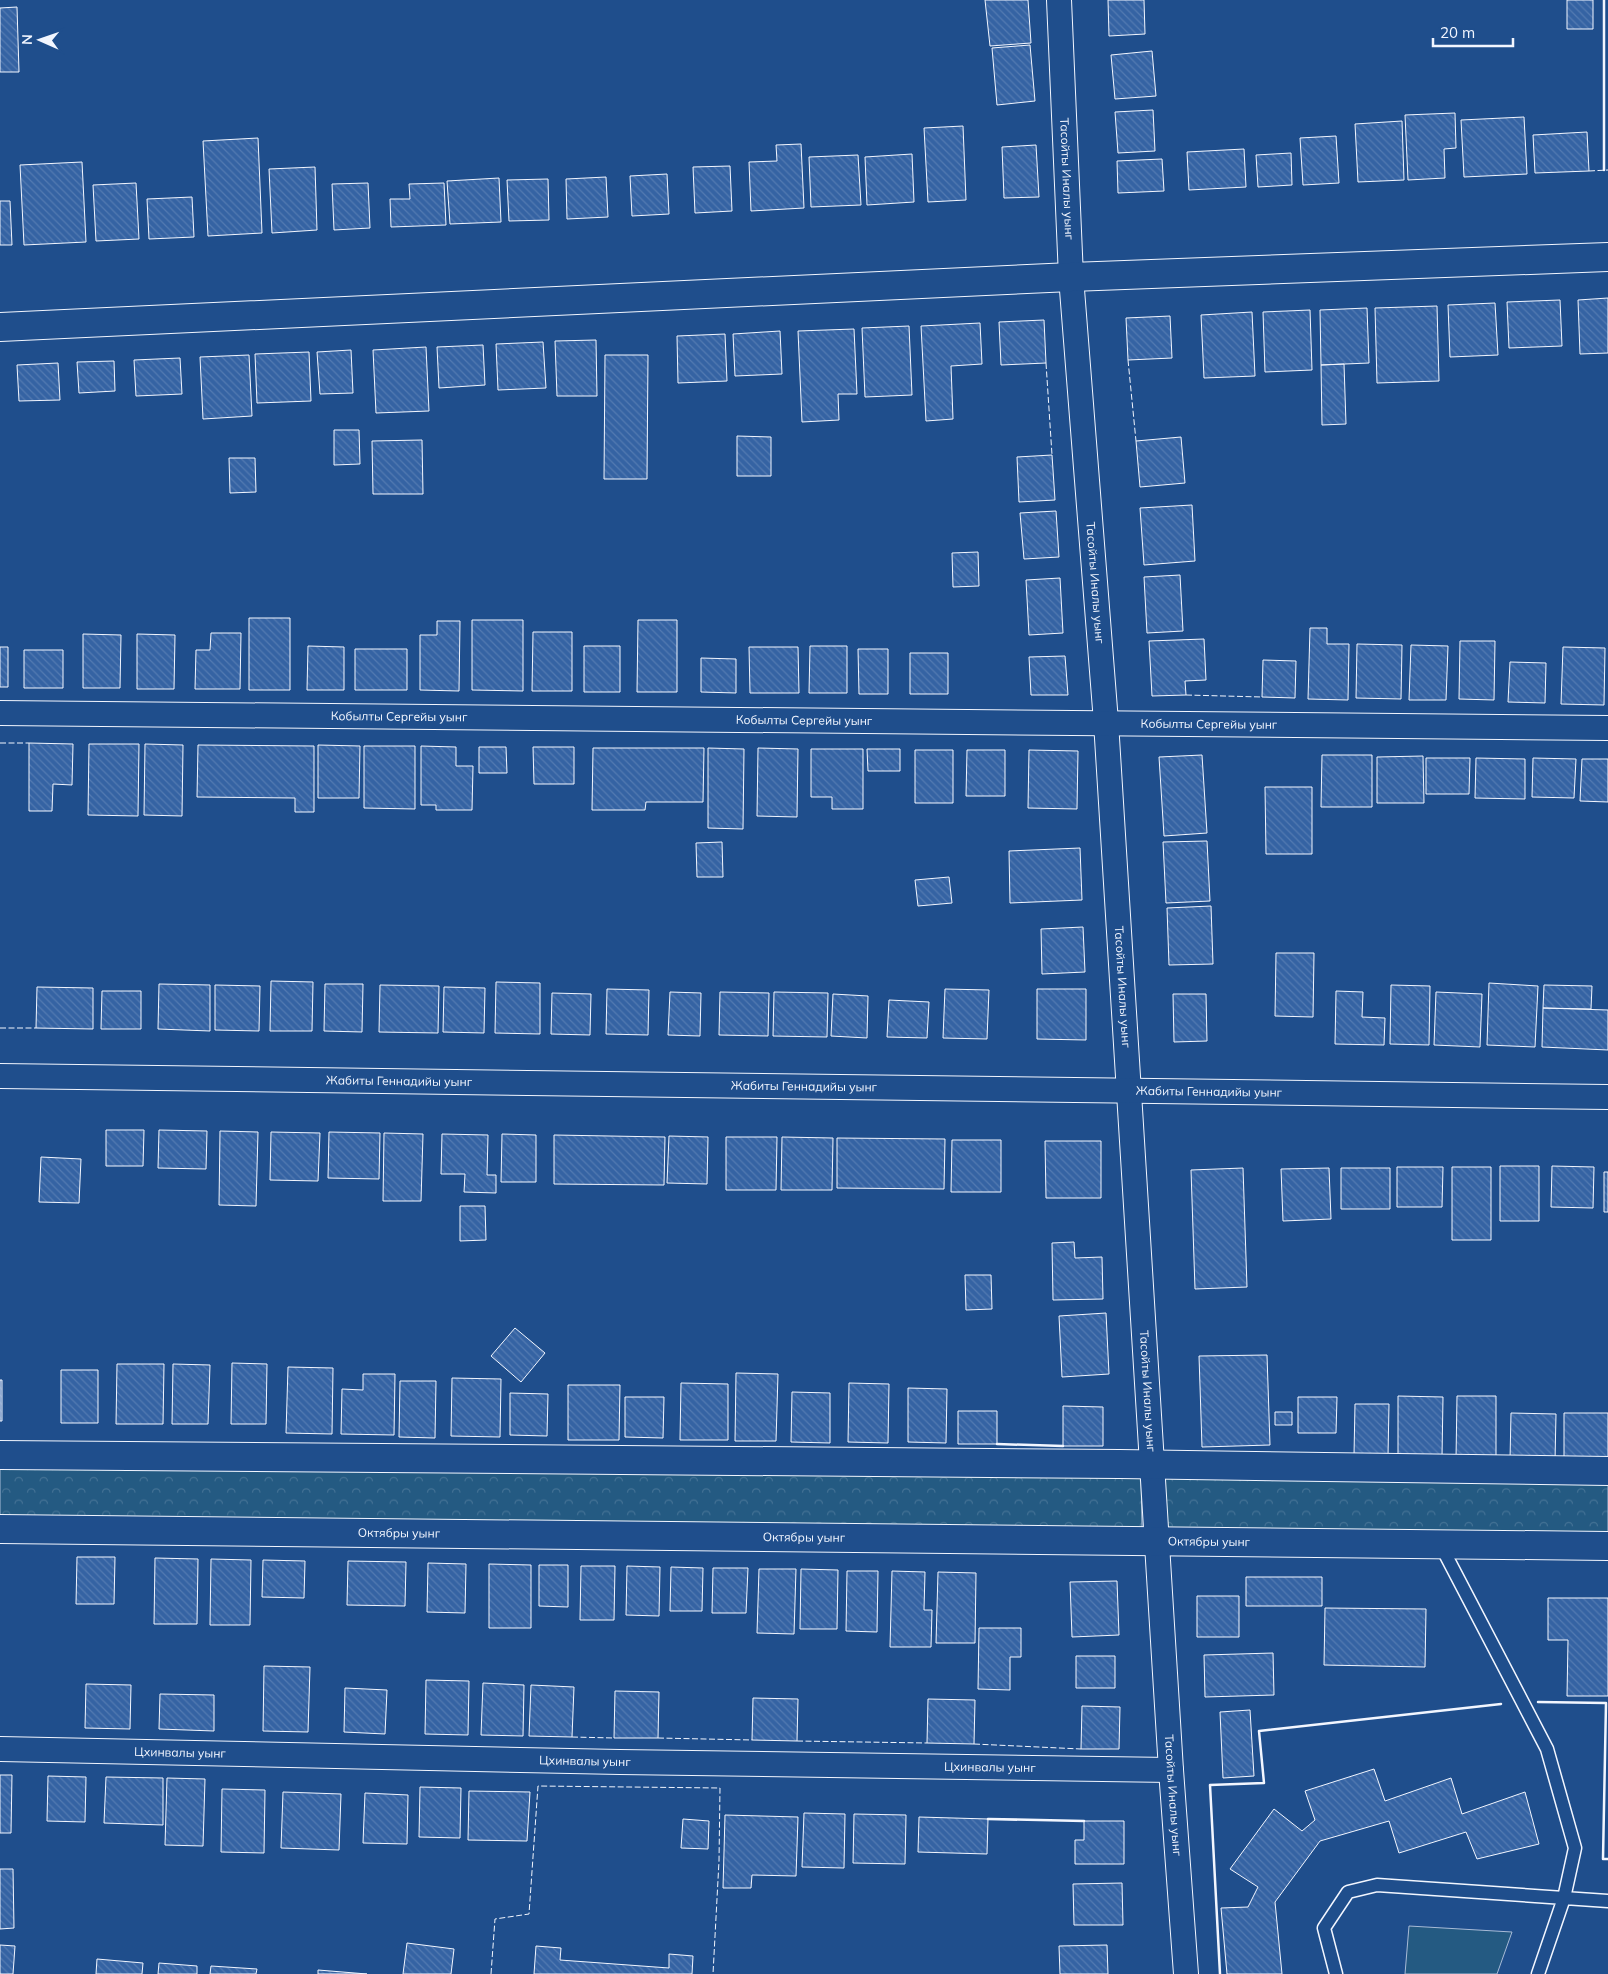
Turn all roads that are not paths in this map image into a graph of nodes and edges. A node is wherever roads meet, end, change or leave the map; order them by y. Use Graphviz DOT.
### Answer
graph roads {
  1 [pos="1059,0"];
  2 [pos="1608,257"];
  3 [pos="1070,277"];
  4 [pos="0,327"];
  5 [pos="0,713"];
  6 [pos="1106,722"];
  7 [pos="1608,728"];
  8 [pos="0,1076"];
  9 [pos="1129,1090"];
  10 [pos="1608,1097"];
  11 [pos="0,1455"];
  12 [pos="1152,1464"];
  13 [pos="1608,1470"];
  14 [pos="0,1529"];
  15 [pos="1156,1541"];
  16 [pos="1440,1544"];
  17 [pos="1608,1546"];
  18 [pos="0,1749"];
  19 [pos="1171,1770"];
  20 [pos="1564,1898"];
  21 [pos="1608,1901"];
  22 [pos="1186,1974"];
  23 [pos="1336,1974"];
  24 [pos="1538,1974"];
  1 -- 3 [label="street, Тасойты Иналы уынг"];
  2 -- 3 [label="street"];
  3 -- 4 [label="street"];
  3 -- 6 [label="street, Тасойты Иналы уынг"];
  5 -- 6 [label="street, Кобылты Сергейы уынг"];
  6 -- 7 [label="street, Кобылты Сергейы уынг"];
  6 -- 9 [label="street, Тасойты Иналы уынг"];
  8 -- 9 [label="street, Жабиты Геннадийы уынг"];
  9 -- 10 [label="street, Жабиты Геннадийы уынг"];
  9 -- 12 [label="street, Тасойты Иналы уынг"];
  11 -- 12 [label="street"];
  12 -- 13 [label="street"];
  12 -- 15 [label="street, Тасойты Иналы уынг"];
  14 -- 15 [label="street, Октябры уынг"];
  15 -- 16 [label="street, Октябры уынг"];
  15 -- 19 [label="street, Тасойты Иналы уынг"];
  16 -- 17 [label="street, Октябры уынг"];
  16 -- 20 [label="lane"];
  18 -- 19 [label="street, Цхинвалы уынг"];
  19 -- 22 [label="street, Тасойты Иналы уынг"];
  20 -- 21 [label="lane"];
  20 -- 23 [label="lane"];
  20 -- 24 [label="lane"];
}
